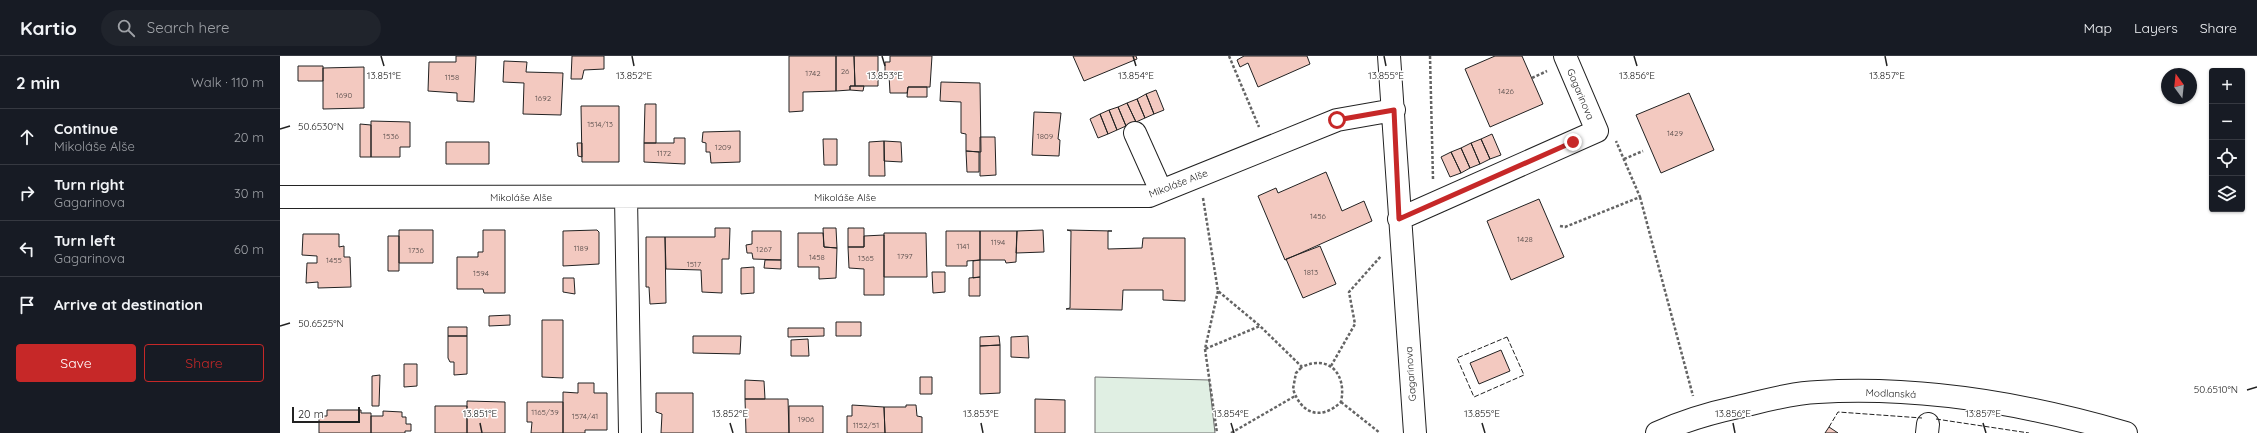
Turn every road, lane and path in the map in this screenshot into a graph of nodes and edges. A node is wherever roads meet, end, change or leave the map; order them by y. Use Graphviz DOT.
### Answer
graph roads {
  1 [pos="1229,56"];
  2 [pos="1389,56"];
  3 [pos="1430,56"];
  4 [pos="1565,56"];
  5 [pos="1394,110"];
  6 [pos="1597,131"];
  7 [pos="1135,133"];
  8 [pos="1267,148"];
  9 [pos="1643,151"];
  10 [pos="1624,159"];
  11 [pos="1199,176"];
  12 [pos="1161,191"];
  13 [pos="280,197"];
  14 [pos="626,197"];
  15 [pos="1640,197"];
  16 [pos="1433,204"];
  17 [pos="1399,219"];
  18 [pos="1560,226"];
  19 [pos="1401,254"];
  20 [pos="1218,291"];
  21 [pos="1260,326"];
  22 [pos="1205,349"];
  23 [pos="1331,366"];
  24 [pos="1302,367"];
  25 [pos="1295,396"];
  26 [pos="1341,402"];
  27 [pos="1697,423"];
  28 [pos="2095,429"];
  29 [pos="630,433"];
  30 [pos="1217,433"];
  31 [pos="1231,433"];
  32 [pos="1380,433"];
  33 [pos="1415,433"];
  34 [pos="1657,433"];
  35 [pos="2126,433"];
  1 -- 8 [label="path"];
  2 -- 5 [label="street, Gagarinova"];
  3 -- 16 [label="path"];
  4 -- 6 [label="street, Gagarinova"];
  5 -- 8 [label="street, Mikoláše Alše"];
  5 -- 17 [label="street, Gagarinova"];
  6 -- 10 [label="path"];
  6 -- 16 [label="street, Gagarinova"];
  7 -- 12 [label="street"];
  8 -- 11 [label="street, Mikoláše Alše"];
  9 -- 10 [label="path"];
  10 -- 15 [label="path"];
  11 -- 12 [label="street, Mikoláše Alše"];
  11 -- 20 [label="path"];
  12 -- 14 [label="street, Mikoláše Alše"];
  13 -- 14 [label="street, Mikoláše Alše"];
  14 -- 29 [label="street"];
  15 -- 18 [label="path"];
  15 -- 27 [label="path"];
  16 -- 17 [label="street, Gagarinova"];
  17 -- 19 [label="street, Gagarinova"];
  19 -- 23 [label="path"];
  19 -- 33 [label="street, Gagarinova"];
  20 -- 21 [label="path"];
  20 -- 22 [label="path"];
  21 -- 22 [label="path"];
  21 -- 24 [label="path"];
  22 -- 30 [label="path"];
  23 -- 24 [label="path"];
  23 -- 26 [label="path"];
  24 -- 25 [label="path"];
  25 -- 26 [label="path"];
  25 -- 31 [label="path"];
  26 -- 32 [label="path"];
  27 -- 28 [label="street, Modlanská"];
  27 -- 34 [label="street, Modlanská"];
  28 -- 35 [label="street, Modlanská"];
}
